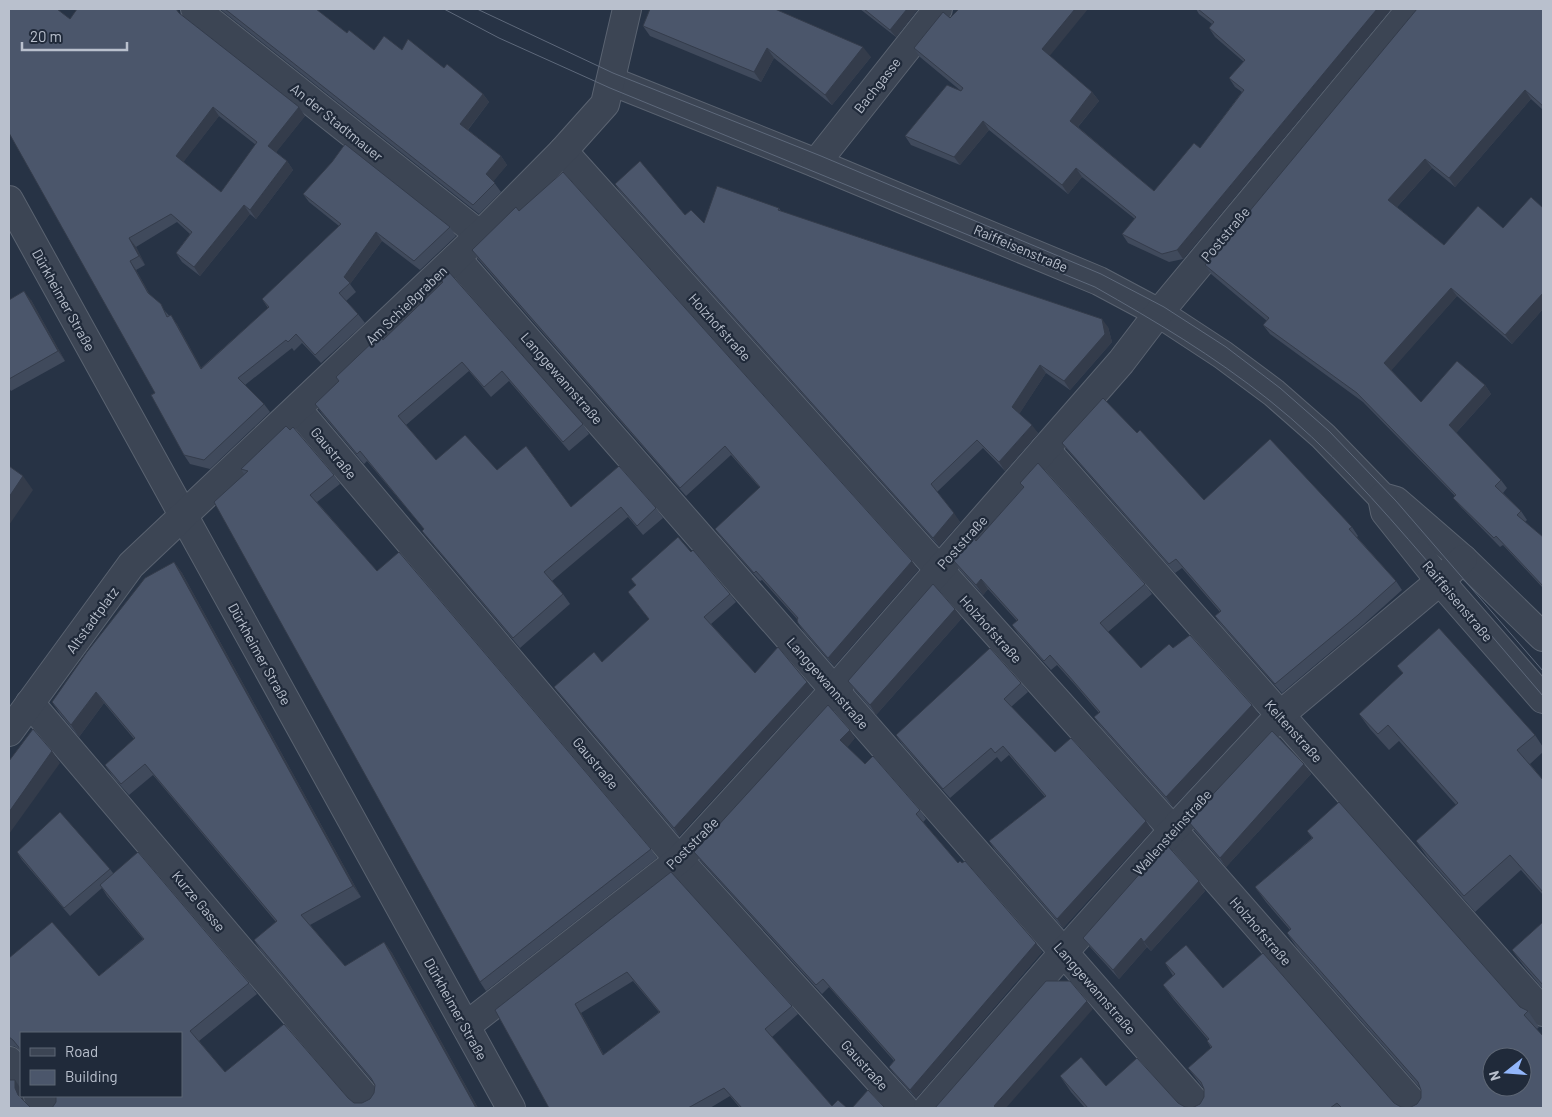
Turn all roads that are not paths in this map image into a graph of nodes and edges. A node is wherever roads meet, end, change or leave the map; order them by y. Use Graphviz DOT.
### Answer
graph roads {
  1 [pos="195,9"];
  2 [pos="627,9"];
  3 [pos="938,9"];
  4 [pos="1411,9"];
  5 [pos="611,81"];
  6 [pos="563,151"];
  7 [pos="816,163"];
  8 [pos="9,200"];
  9 [pos="480,235"];
  10 [pos="456,258"];
  11 [pos="1159,313"];
  12 [pos="297,409"];
  13 [pos="1045,449"];
  14 [pos="1382,497"];
  15 [pos="183,515"];
  16 [pos="1463,559"];
  17 [pos="938,570"];
  18 [pos="1440,581"];
  19 [pos="1543,637"];
  20 [pos="834,690"];
  21 [pos="1543,698"];
  22 [pos="30,703"];
  23 [pos="1280,715"];
  24 [pos="9,732"];
  25 [pos="1173,830"];
  26 [pos="679,860"];
  27 [pos="1064,952"];
  28 [pos="1543,1012"];
  29 [pos="466,1026"];
  30 [pos="9,1061"];
  31 [pos="20,1075"];
  32 [pos="39,1097"];
  33 [pos="368,1099"];
  34 [pos="49,1108"];
  35 [pos="511,1108"];
  36 [pos="904,1108"];
  37 [pos="928,1108"];
  38 [pos="1200,1108"];
  39 [pos="1418,1108"];
  1 -- 9 [label="street, An der Stadtmauer"];
  2 -- 5 [label="street, Am Schießgraben"];
  3 -- 7 [label="street, Bachgasse"];
  4 -- 11 [label="street, Poststraße"];
  5 -- 6 [label="street, Am Schießgraben"];
  5 -- 7 [label="street, Raiffeisenstraße"];
  6 -- 9 [label="street, Am Schießgraben"];
  6 -- 17 [label="street, Holzhofstraße"];
  7 -- 11 [label="street, Raiffeisenstraße"];
  8 -- 15 [label="street, Dürkheimer Straße"];
  9 -- 10 [label="street, Am Schießgraben"];
  10 -- 12 [label="street, Am Schießgraben"];
  10 -- 20 [label="street, Langgewannstraße"];
  11 -- 13 [label="street, Poststraße"];
  11 -- 14 [label="street, Raiffeisenstraße"];
  12 -- 15 [label="street, Am Schießgraben"];
  12 -- 26 [label="street, Gaustraße"];
  13 -- 17 [label="street, Poststraße"];
  13 -- 23 [label="street, Keltenstraße"];
  14 -- 16 [label="street, Raiffeisenstraße"];
  14 -- 18 [label="street, Raiffeisenstraße"];
  15 -- 22 [label="street, Altstadtplatz"];
  15 -- 29 [label="street, Dürkheimer Straße"];
  16 -- 18 [label="street, Wallensteinstraße"];
  16 -- 19 [label="street, Raiffeisenstraße"];
  17 -- 20 [label="street, Poststraße"];
  17 -- 25 [label="street, Holzhofstraße"];
  18 -- 21 [label="street, Raiffeisenstraße"];
  18 -- 23 [label="street, Wallensteinstraße"];
  20 -- 26 [label="street, Poststraße"];
  20 -- 27 [label="street, Langgewannstraße"];
  22 -- 24 [label="street, Altstadtplatz"];
  22 -- 33 [label="street, Kurze Gasse"];
  23 -- 25 [label="street, Wallensteinstraße"];
  23 -- 28 [label="street, Keltenstraße"];
  25 -- 27 [label="street, Wallensteinstraße"];
  25 -- 39 [label="street, Holzhofstraße"];
  26 -- 29 [label="street, Poststraße"];
  26 -- 36 [label="street, Gaustraße"];
  27 -- 37 [label="street, Wallensteinstraße"];
  27 -- 38 [label="street, Langgewannstraße"];
  29 -- 35 [label="street, Dürkheimer Straße"];
  30 -- 31 [label="street"];
  32 -- 34 [label="street"];
}
